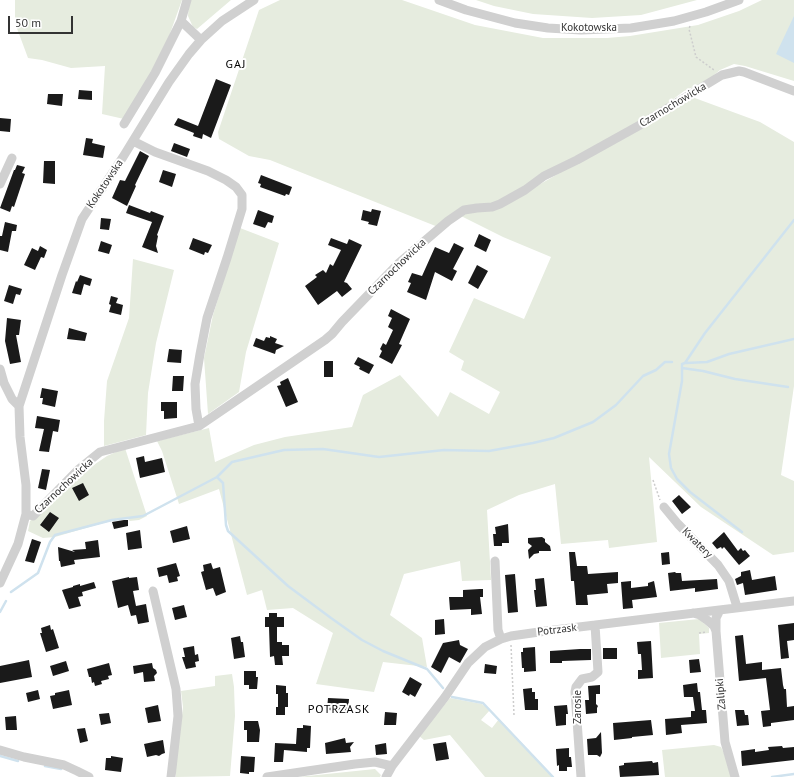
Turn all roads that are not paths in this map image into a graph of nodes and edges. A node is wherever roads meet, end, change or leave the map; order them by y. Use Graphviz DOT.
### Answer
graph roads {
  1 [pos="187,0"];
  2 [pos="254,0"];
  3 [pos="439,0"];
  4 [pos="740,0"];
  5 [pos="181,21"];
  6 [pos="201,40"];
  7 [pos="794,91"];
  8 [pos="124,124"];
  9 [pos="133,141"];
  10 [pos="12,158"];
  11 [pos="0,184"];
  12 [pos="0,369"];
  13 [pos="19,406"];
  14 [pos="199,426"];
  15 [pos="664,507"];
  16 [pos="26,514"];
  17 [pos="494,561"];
  18 [pos="0,583"];
  19 [pos="153,591"];
  20 [pos="794,601"];
  21 [pos="737,607"];
  22 [pos="720,610"];
  23 [pos="692,613"];
  24 [pos="595,625"];
  25 [pos="716,631"];
  26 [pos="501,639"];
  27 [pos="0,750"];
  28 [pos="392,766"];
  29 [pos="89,777"];
  30 [pos="171,777"];
  31 [pos="267,777"];
  32 [pos="386,777"];
  33 [pos="580,777"];
  34 [pos="735,777"];
  1 -- 5 [label="street"];
  2 -- 6 [label="street, Kokotowska"];
  3 -- 4 [label="street, Kokotowska"];
  5 -- 6 [label="street"];
  5 -- 8 [label="street"];
  6 -- 9 [label="street, Kokotowska"];
  7 -- 14 [label="street, Czarnochowicka"];
  9 -- 13 [label="street, Kokotowska"];
  9 -- 14 [label="street"];
  10 -- 11 [label="street"];
  12 -- 13 [label="street"];
  13 -- 16 [label="street"];
  14 -- 16 [label="street, Czarnochowicka"];
  15 -- 21 [label="street, Kwatery"];
  16 -- 18 [label="street"];
  17 -- 26 [label="street"];
  19 -- 30 [label="street"];
  20 -- 21 [label="street, Potrzask"];
  21 -- 22 [label="street, Potrzask"];
  22 -- 23 [label="street, Potrzask"];
  22 -- 25 [label="street, Zalipki"];
  23 -- 24 [label="street, Potrzask"];
  23 -- 25 [label="street"];
  24 -- 26 [label="street, Potrzask"];
  24 -- 33 [label="street, Zarosie"];
  25 -- 34 [label="street, Zalipki"];
  26 -- 28 [label="street, Potrzask"];
  27 -- 29 [label="street"];
  28 -- 31 [label="street"];
  28 -- 32 [label="street, Potrzask"];
}
